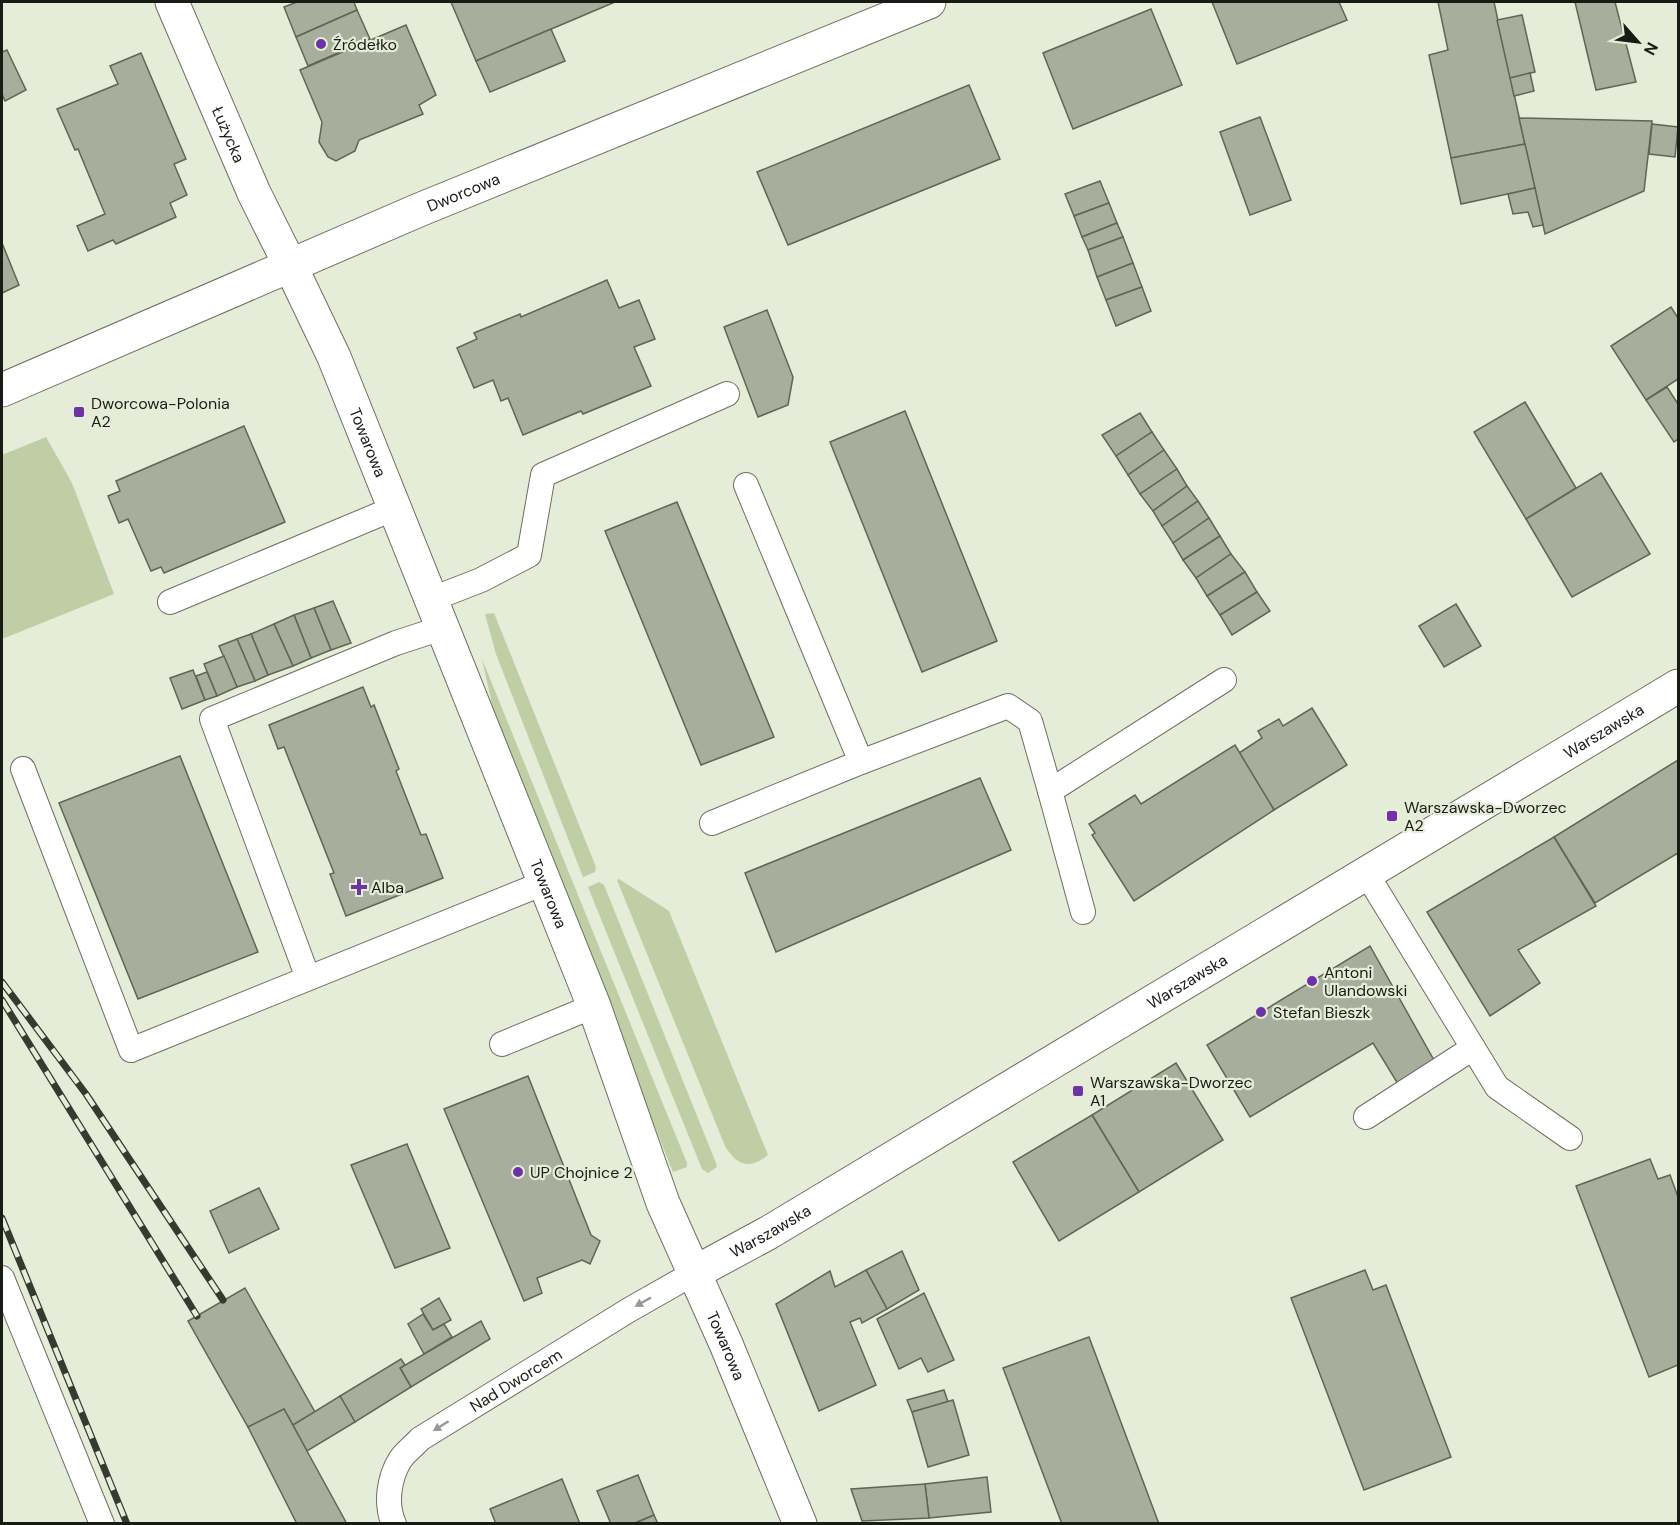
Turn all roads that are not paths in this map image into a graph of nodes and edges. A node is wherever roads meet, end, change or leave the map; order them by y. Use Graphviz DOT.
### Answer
graph roads {
  1 [pos="172,2"];
  2 [pos="929,2"];
  3 [pos="290,266"];
  4 [pos="2,390"];
  5 [pos="728,394"];
  6 [pos="746,485"];
  7 [pos="395,508"];
  8 [pos="170,602"];
  9 [pos="437,614"];
  10 [pos="1224,680"];
  11 [pos="1678,686"];
  12 [pos="861,762"];
  13 [pos="23,769"];
  14 [pos="1050,791"];
  15 [pos="712,823"];
  16 [pos="1366,873"];
  17 [pos="544,883"];
  18 [pos="1083,912"];
  19 [pos="308,978"];
  20 [pos="594,1006"];
  21 [pos="502,1044"];
  22 [pos="1473,1048"];
  23 [pos="1366,1118"];
  24 [pos="1570,1138"];
  25 [pos="694,1273"];
  26 [pos="2,1278"];
  27 [pos="102,1524"];
  28 [pos="394,1524"];
  29 [pos="800,1524"];
  1 -- 3 [label="street, Łużycka"];
  2 -- 3 [label="street, Dworcowa"];
  3 -- 4 [label="street, Dworcowa"];
  3 -- 7 [label="street, Towarowa"];
  5 -- 9 [label="lane"];
  6 -- 12 [label="lane"];
  7 -- 8 [label="lane"];
  7 -- 9 [label="street, Towarowa"];
  9 -- 17 [label="street, Towarowa"];
  9 -- 19 [label="lane"];
  10 -- 14 [label="lane"];
  11 -- 16 [label="street, Warszawska"];
  12 -- 14 [label="lane"];
  12 -- 15 [label="lane"];
  13 -- 19 [label="lane"];
  14 -- 18 [label="lane"];
  16 -- 22 [label="lane"];
  16 -- 25 [label="street, Warszawska"];
  17 -- 19 [label="lane"];
  17 -- 20 [label="street, Towarowa"];
  20 -- 21 [label="lane"];
  20 -- 25 [label="street, Towarowa"];
  22 -- 23 [label="lane"];
  22 -- 24 [label="lane"];
  25 -- 28 [label="lane, Nad Dworcem, one-way"];
  25 -- 29 [label="street, Towarowa"];
  26 -- 27 [label="lane"];
}
